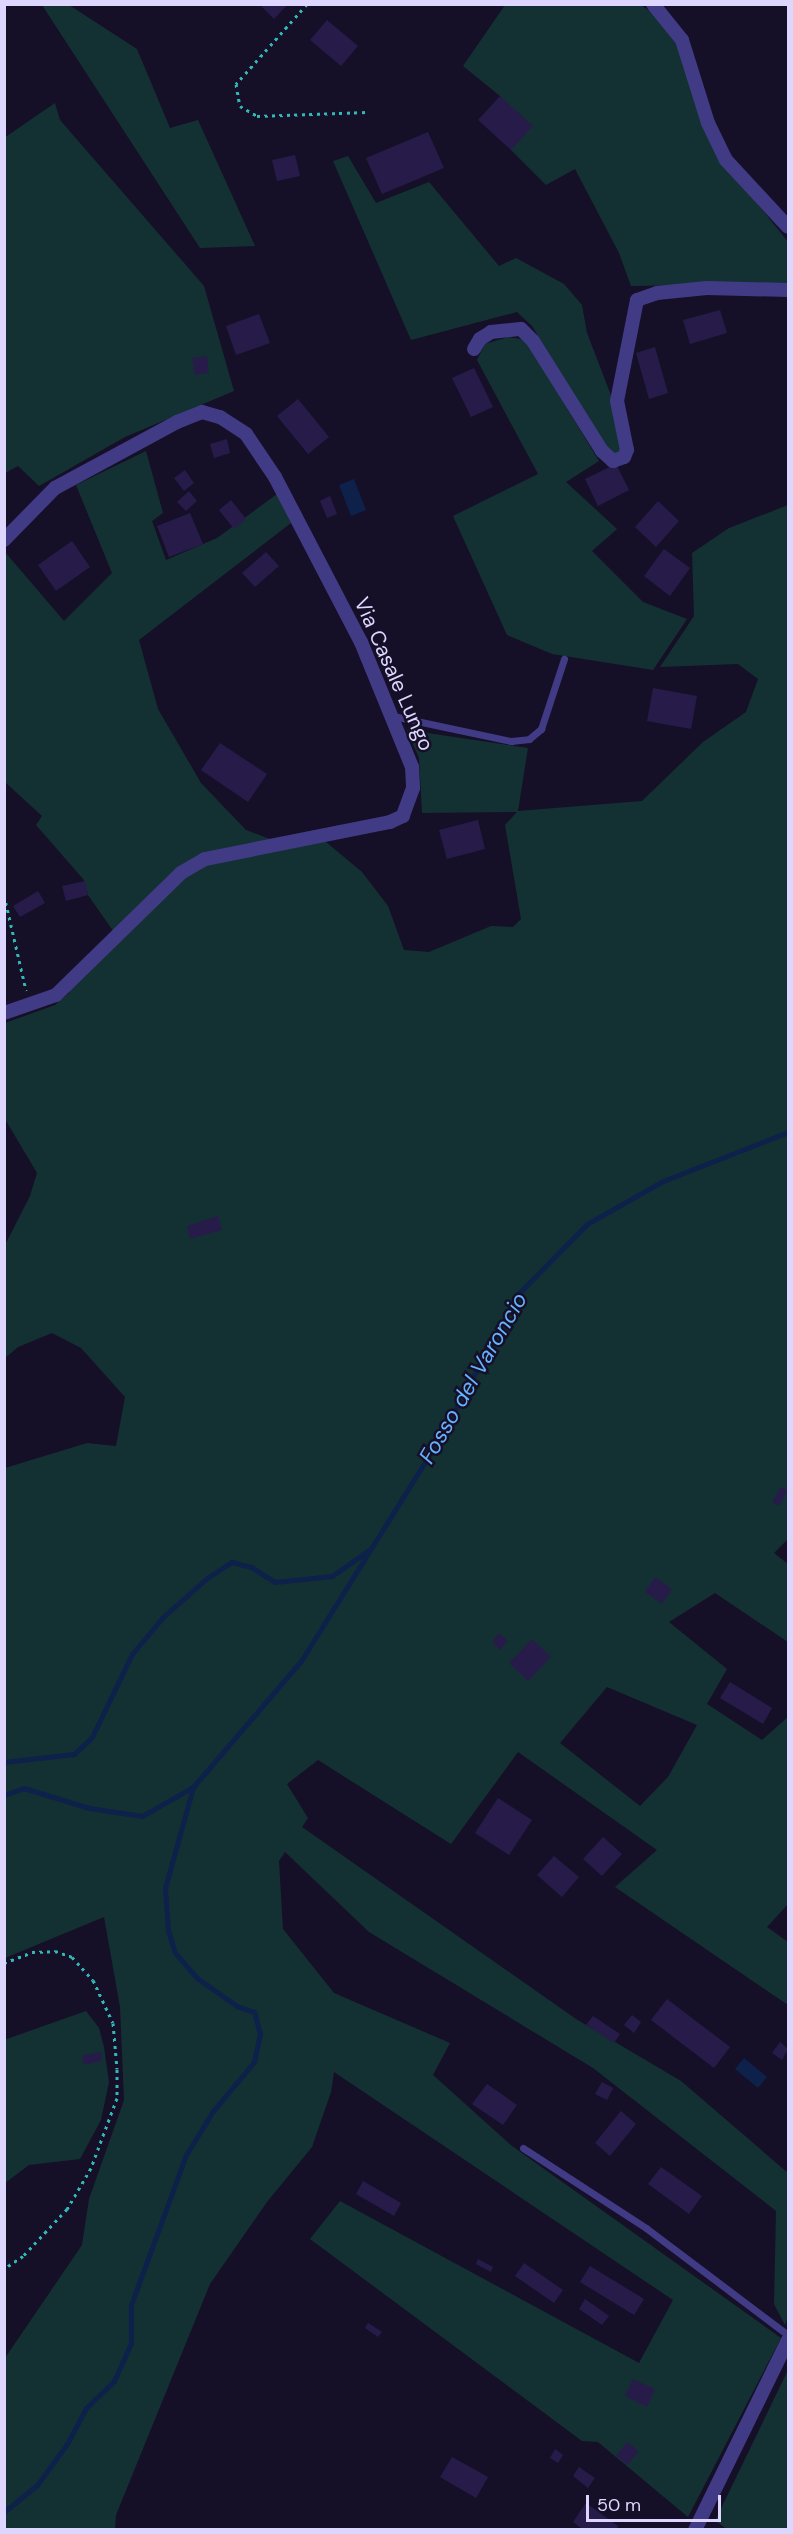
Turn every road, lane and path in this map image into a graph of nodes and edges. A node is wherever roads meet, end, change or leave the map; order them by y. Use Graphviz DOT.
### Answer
graph roads {
  1 [pos="307,4"];
  2 [pos="653,4"];
  3 [pos="367,112"];
  4 [pos="789,227"];
  5 [pos="789,290"];
  6 [pos="474,349"];
  7 [pos="4,540"];
  8 [pos="564,659"];
  9 [pos="393,716"];
  10 [pos="4,895"];
  11 [pos="33,1005"];
  12 [pos="4,1014"];
  13 [pos="4,1963"];
  14 [pos="523,2148"];
  15 [pos="4,2269"];
  16 [pos="789,2335"];
  17 [pos="789,2340"];
  18 [pos="695,2529"];
  1 -- 3 [label="path"];
  2 -- 4 [label="street"];
  5 -- 6 [label="street"];
  7 -- 9 [label="street, Via Casale Lungo"];
  8 -- 9 [label="lane"];
  9 -- 11 [label="street, Via Casale Lungo"];
  10 -- 11 [label="path"];
  11 -- 12 [label="street, Via Casale Lungo"];
  13 -- 15 [label="path"];
  14 -- 16 [label="lane"];
  17 -- 18 [label="street"];
}
